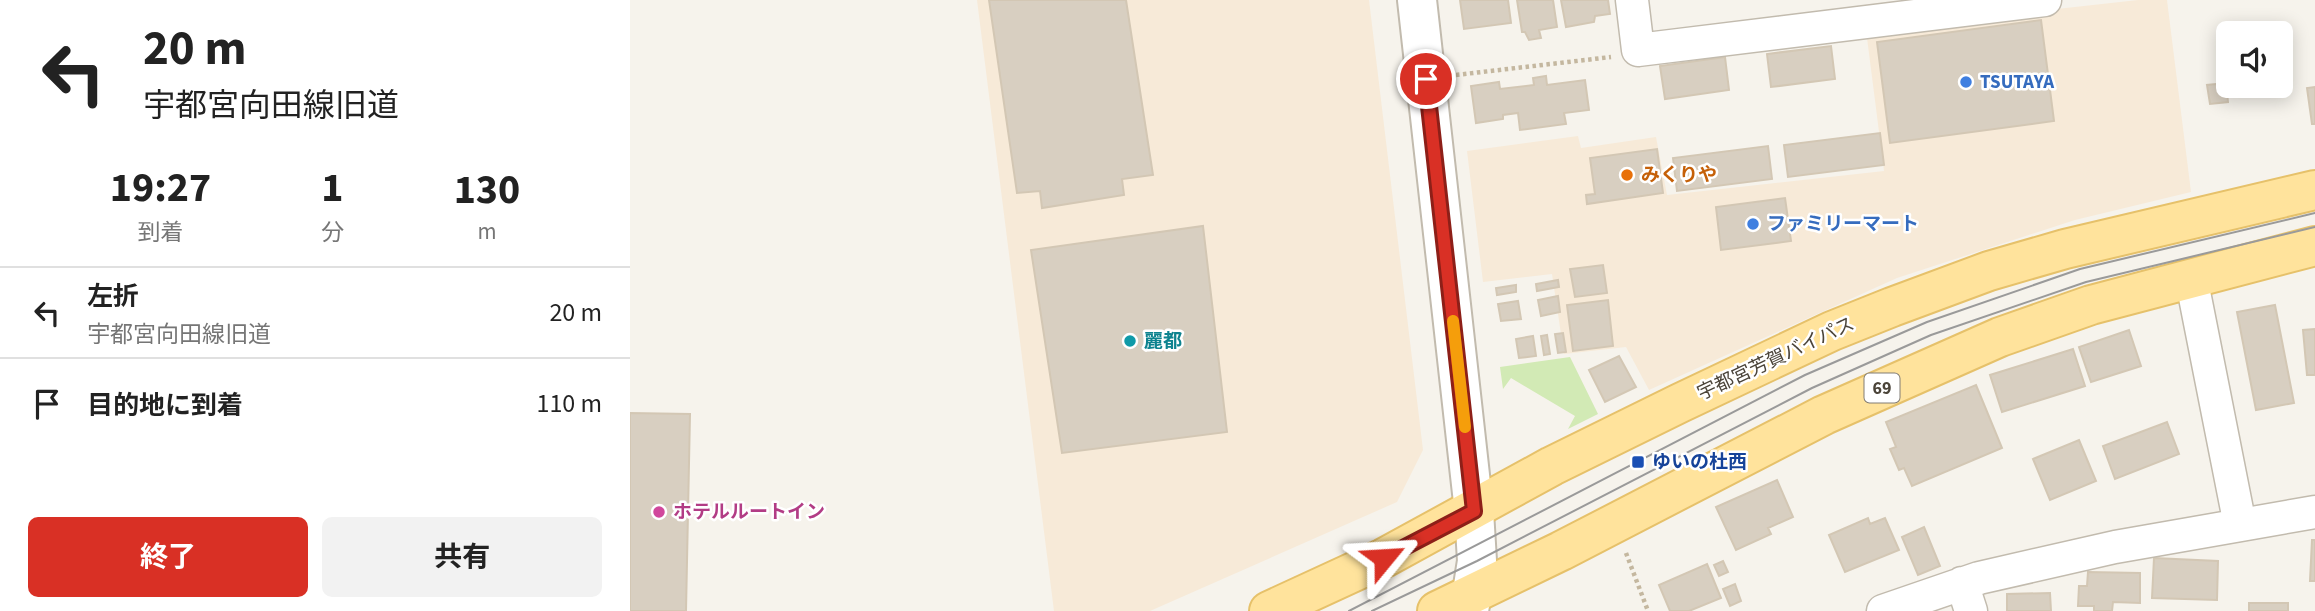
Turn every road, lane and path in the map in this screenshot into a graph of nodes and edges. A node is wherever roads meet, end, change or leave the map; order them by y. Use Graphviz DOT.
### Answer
graph roads {
  1 [pos="1417,0"];
  2 [pos="1632,0"];
  3 [pos="2045,0"];
  4 [pos="1638,50"];
  5 [pos="1426,79"];
  6 [pos="2315,190"];
  7 [pos="2315,246"];
  8 [pos="2191,277"];
  9 [pos="1474,511"];
  10 [pos="2315,512"];
  11 [pos="2240,525"];
  12 [pos="1622,543"];
  13 [pos="1966,597"];
  14 [pos="1472,601"];
  15 [pos="1269,611"];
  16 [pos="1437,611"];
  17 [pos="1648,611"];
  18 [pos="1883,611"];
  1 -- 5 [label="street"];
  2 -- 4 [label="street"];
  3 -- 4 [label="street"];
  4 -- 5 [label="path"];
  5 -- 9 [label="street"];
  6 -- 9 [label="main road, 宇都宮芳賀バイパス"];
  7 -- 8 [label="main road, 69"];
  8 -- 11 [label="street"];
  8 -- 14 [label="main road, 69"];
  9 -- 14 [label="street"];
  9 -- 15 [label="main road, 宇都宮芳賀バイパス"];
  10 -- 11 [label="street"];
  11 -- 13 [label="street"];
  12 -- 17 [label="path"];
  13 -- 18 [label="street"];
  14 -- 16 [label="main road, 69"];
}
